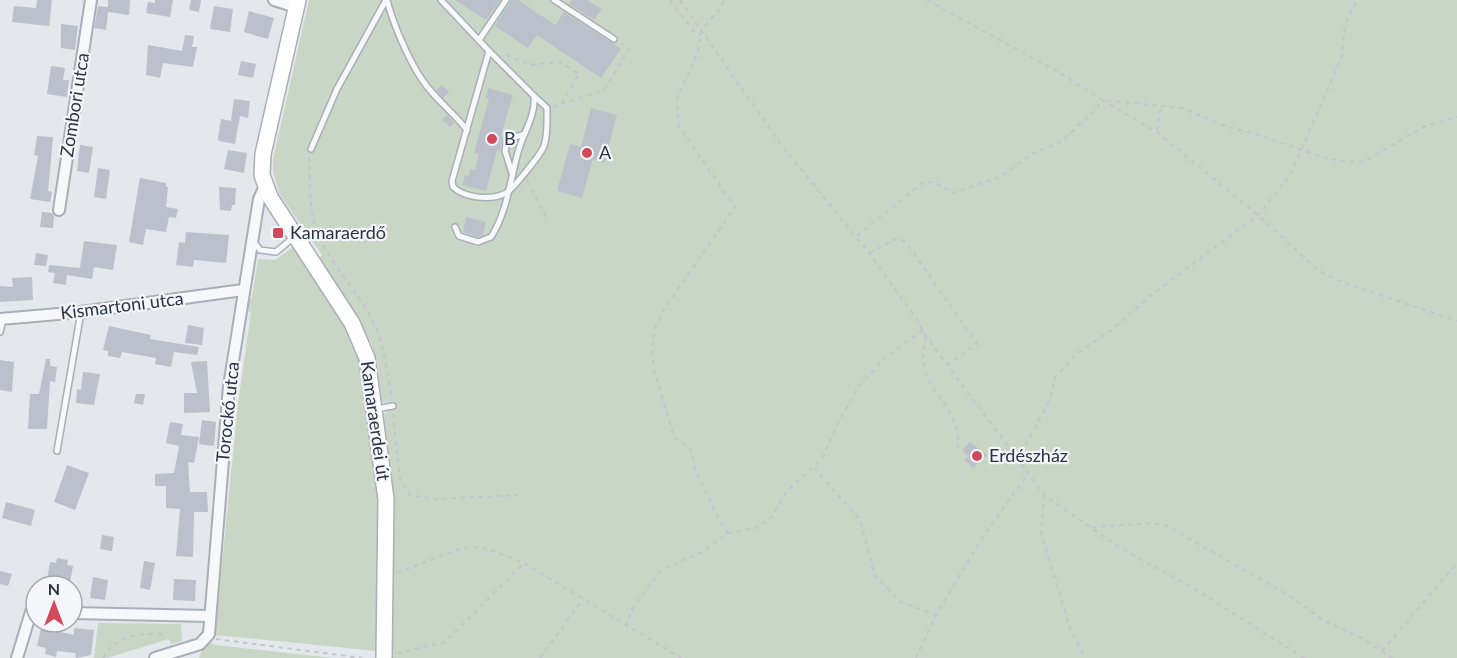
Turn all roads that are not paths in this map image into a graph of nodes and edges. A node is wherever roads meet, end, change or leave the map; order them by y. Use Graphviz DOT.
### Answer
graph roads {
  1 [pos="91,0"];
  2 [pos="274,0"];
  3 [pos="387,0"];
  4 [pos="441,0"];
  5 [pos="506,0"];
  6 [pos="554,0"];
  7 [pos="297,3"];
  8 [pos="614,39"];
  9 [pos="479,40"];
  10 [pos="491,53"];
  11 [pos="534,96"];
  12 [pos="467,130"];
  13 [pos="524,134"];
  14 [pos="311,149"];
  15 [pos="512,174"];
  16 [pos="265,186"];
  17 [pos="507,192"];
  18 [pos="59,210"];
  19 [pos="454,227"];
  20 [pos="296,236"];
  21 [pos="253,239"];
  22 [pos="243,290"];
  23 [pos="81,312"];
  24 [pos="2,319"];
  25 [pos="0,332"];
  26 [pos="393,406"];
  27 [pos="375,409"];
  28 [pos="57,451"];
  29 [pos="84,613"];
  30 [pos="210,616"];
  31 [pos="26,634"];
  32 [pos="189,653"];
  33 [pos="384,657"];
  34 [pos="17,658"];
  35 [pos="155,658"];
  1 -- 18 [label="street, Zombori utca"];
  2 -- 7 [label="street"];
  3 -- 12 [label="lane"];
  3 -- 14 [label="lane"];
  4 -- 9 [label="lane"];
  5 -- 9 [label="lane"];
  6 -- 8 [label="lane"];
  7 -- 16 [label="street, Kamaraerdei út"];
  9 -- 10 [label="lane"];
  10 -- 11 [label="lane"];
  10 -- 12 [label="lane"];
  11 -- 13 [label="lane"];
  11 -- 17 [label="lane"];
  12 -- 17 [label="lane"];
  13 -- 15 [label="lane"];
  13 -- 15 [label="lane"];
  15 -- 17 [label="lane"];
  16 -- 20 [label="street, Kamaraerdei út"];
  16 -- 21 [label="street, Torockó utca"];
  17 -- 19 [label="lane"];
  20 -- 21 [label="lane"];
  20 -- 27 [label="street, Kamaraerdei út"];
  21 -- 22 [label="street, Torockó utca"];
  22 -- 23 [label="street, Kismartoni utca"];
  22 -- 30 [label="street, Torockó utca"];
  23 -- 24 [label="street, Kismartoni utca"];
  23 -- 28 [label="lane"];
  24 -- 25 [label="lane"];
  26 -- 27 [label="lane"];
  27 -- 33 [label="street, Kamaraerdei út"];
  29 -- 30 [label="street"];
  30 -- 32 [label="street, Torockó utca"];
  31 -- 34 [label="street"];
  32 -- 35 [label="street"];
}
